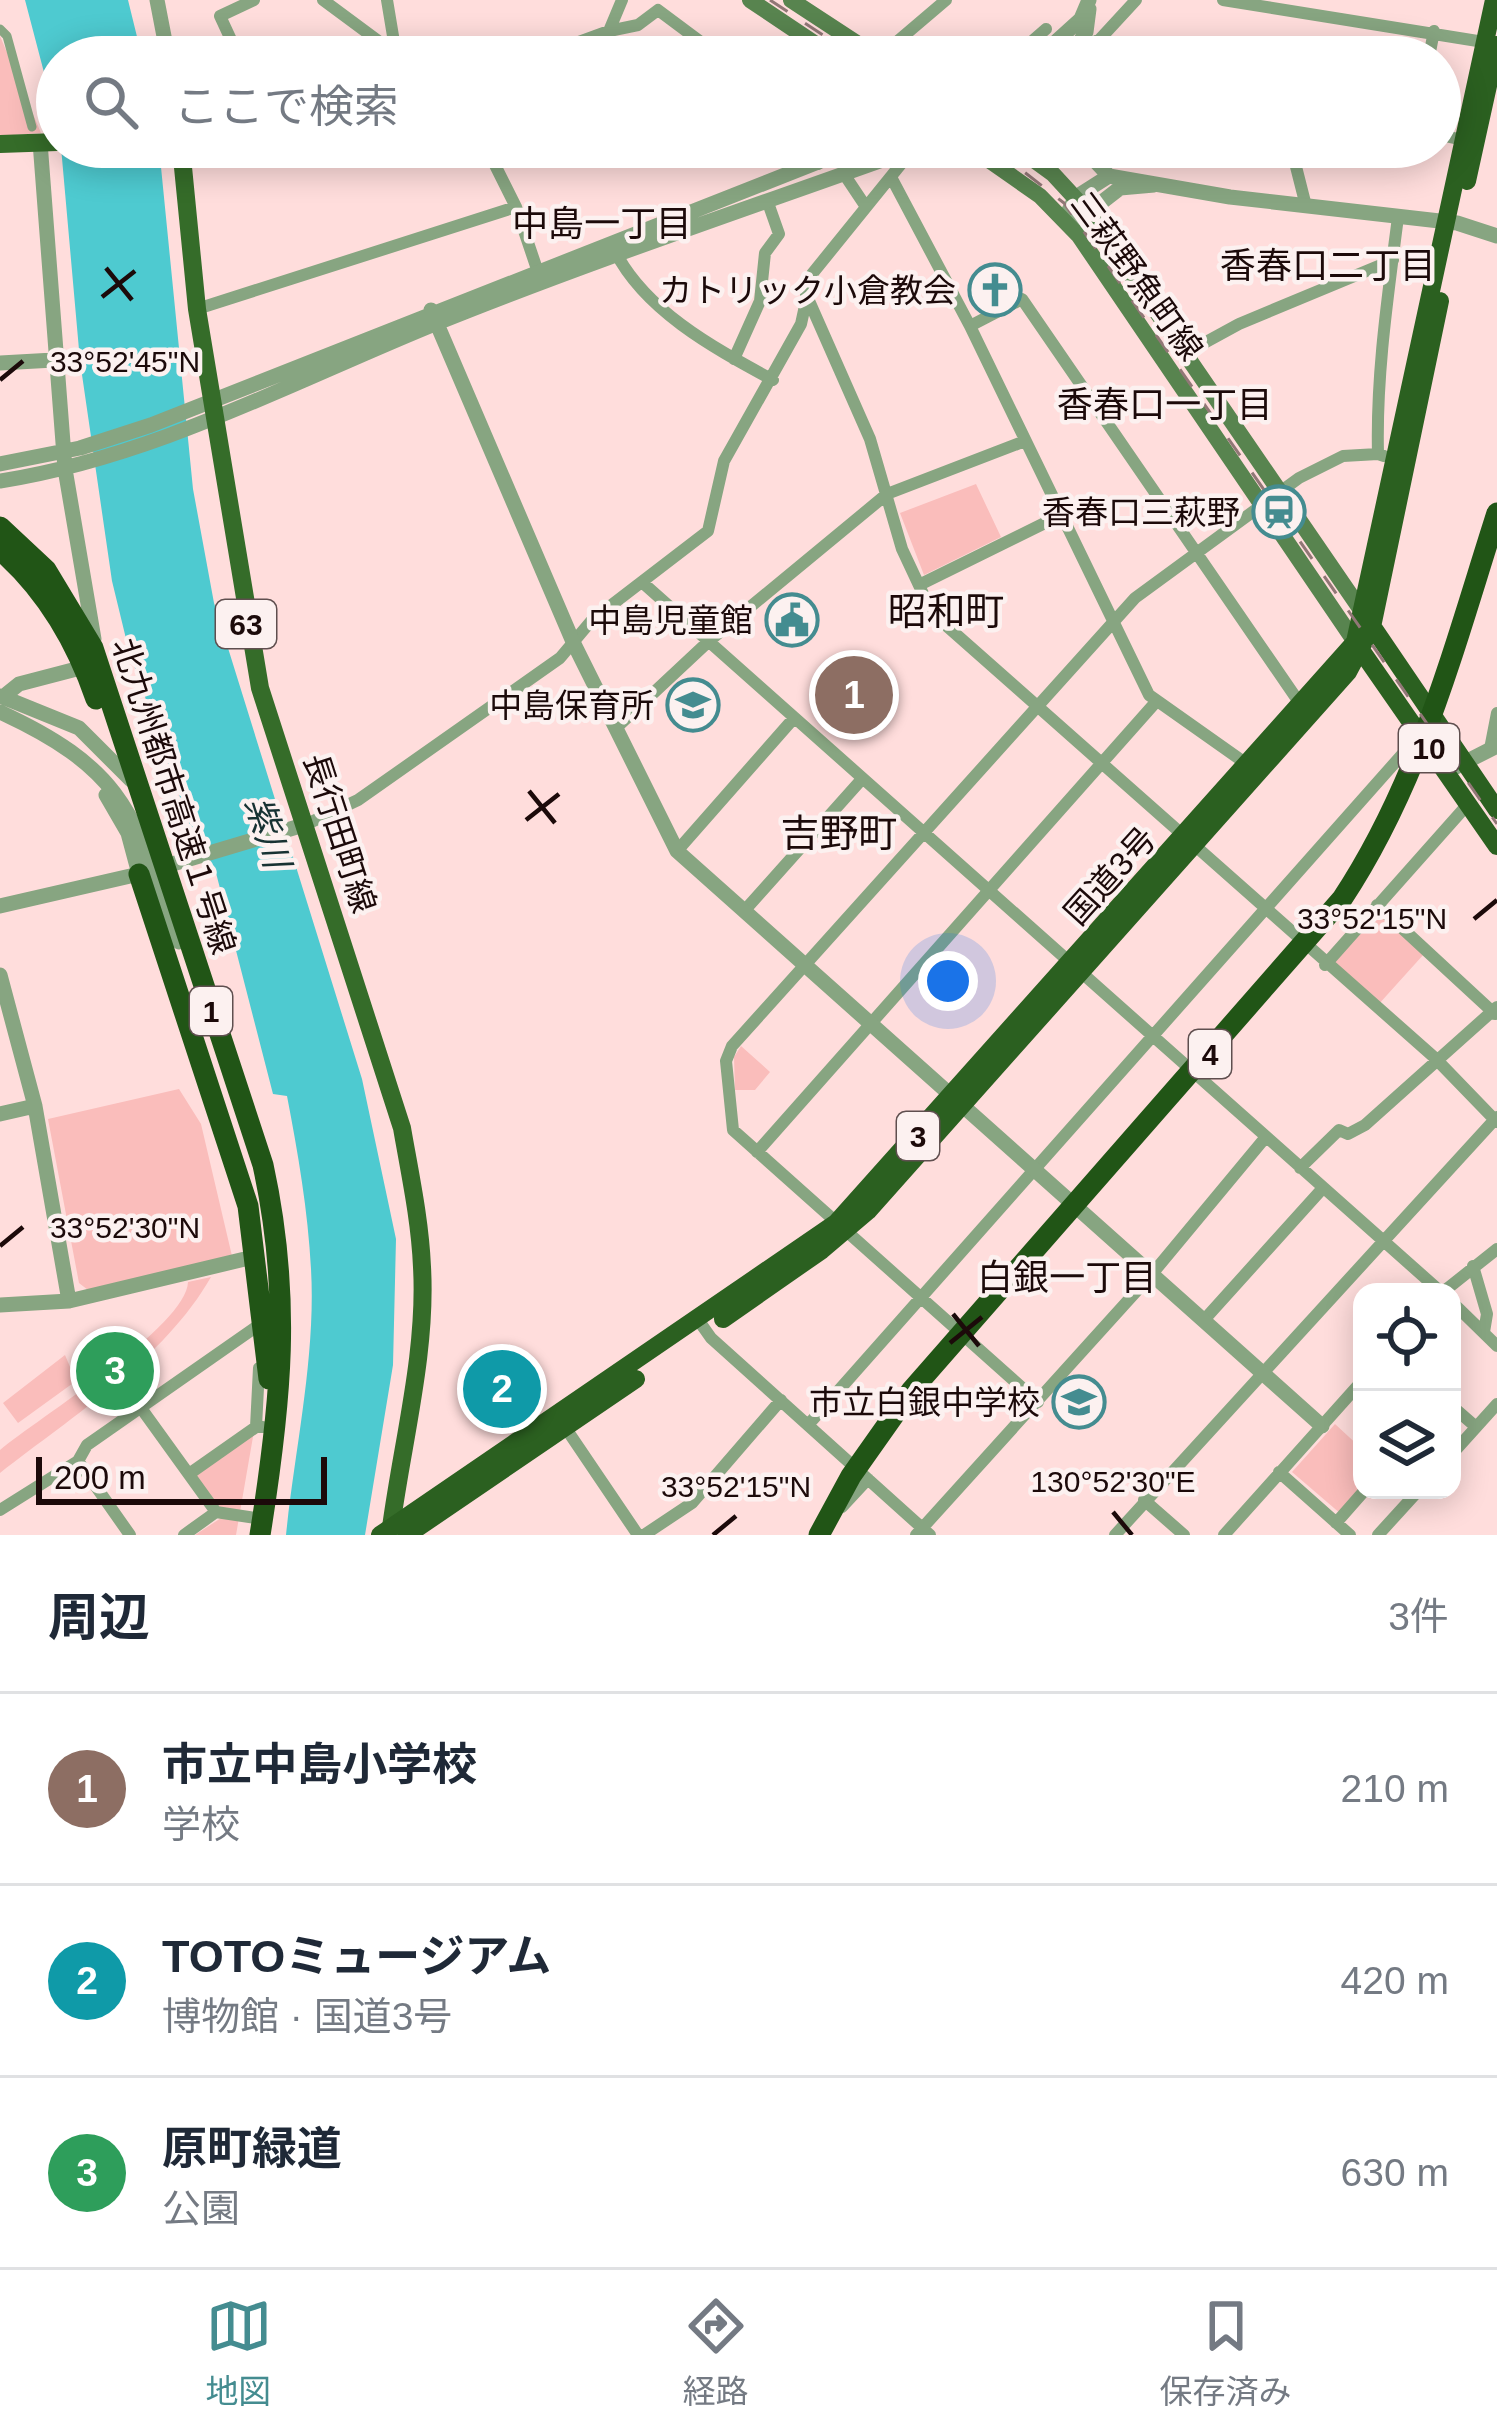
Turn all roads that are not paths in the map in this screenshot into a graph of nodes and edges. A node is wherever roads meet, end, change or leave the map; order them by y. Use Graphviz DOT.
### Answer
graph roads {
  1 [pos="157,0"];
  2 [pos="254,0"];
  3 [pos="323,0"];
  4 [pos="387,0"];
  5 [pos="622,0"];
  6 [pos="750,0"];
  7 [pos="946,0"];
  8 [pos="1089,0"];
  9 [pos="1136,0"];
  10 [pos="1222,0"];
  11 [pos="1494,0"];
  12 [pos="801,3"];
  13 [pos="791,27"];
  14 [pos="0,29"];
  15 [pos="1046,29"];
  16 [pos="609,31"];
  17 [pos="1434,31"];
  18 [pos="164,36"];
  19 [pos="229,36"];
  20 [pos="370,36"];
  21 [pos="393,36"];
  22 [pos="595,36"];
  23 [pos="693,36"];
  24 [pos="804,36"];
  25 [pos="848,36"];
  26 [pos="903,36"];
  27 [pos="1038,36"];
  28 [pos="1062,36"];
  29 [pos="1080,36"];
  30 [pos="1103,36"];
  31 [pos="1433,36"];
  32 [pos="1459,36"];
  33 [pos="1461,36"];
  34 [pos="1493,43"];
  35 [pos="36,117"];
  36 [pos="36,138"];
  37 [pos="1461,139"];
  38 [pos="1469,141"];
  39 [pos="0,144"];
  40 [pos="45,168"];
  41 [pos="183,168"];
  42 [pos="496,168"];
  43 [pos="808,168"];
  44 [pos="856,168"];
  45 [pos="898,168"];
  46 [pos="998,168"];
  47 [pos="1044,168"];
  48 [pos="1057,168"];
  49 [pos="1093,168"];
  50 [pos="1297,168"];
  51 [pos="844,174"];
  52 [pos="891,177"];
  53 [pos="1100,180"];
  54 [pos="1154,185"];
  55 [pos="767,200"];
  56 [pos="1082,205"];
  57 [pos="1306,206"];
  58 [pos="866,207"];
  59 [pos="516,208"];
  60 [pos="1398,217"];
  61 [pos="1065,218"];
  62 [pos="1451,223"];
  63 [pos="1497,236"];
  64 [pos="614,249"];
  65 [pos="1393,260"];
  66 [pos="539,276"];
  67 [pos="806,294"];
  68 [pos="197,309"];
  69 [pos="433,317"];
  70 [pos="970,326"];
  71 [pos="1184,354"];
  72 [pos="734,359"];
  73 [pos="54,360"];
  74 [pos="0,363"];
  75 [pos="773,380"];
  76 [pos="213,408"];
  77 [pos="1025,441"];
  78 [pos="1385,456"];
  79 [pos="72,458"];
  80 [pos="0,464"];
  81 [pos="0,481"];
  82 [pos="1280,493"];
  83 [pos="886,494"];
  84 [pos="1262,506"];
  85 [pos="1497,513"];
  86 [pos="1059,516"];
  87 [pos="0,527"];
  88 [pos="0,550"];
  89 [pos="1194,554"];
  90 [pos="1497,555"];
  91 [pos="643,583"];
  92 [pos="919,585"];
  93 [pos="1367,620"];
  94 [pos="1111,624"];
  95 [pos="709,641"];
  96 [pos="574,644"];
  97 [pos="1358,646"];
  98 [pos="1,702"];
  99 [pos="1155,703"];
  100 [pos="1300,706"];
  101 [pos="1038,709"];
  102 [pos="1497,713"];
  103 [pos="794,718"];
  104 [pos="617,727"];
  105 [pos="1420,735"];
  106 [pos="1493,747"];
  107 [pos="1102,766"];
  108 [pos="1454,766"];
  109 [pos="1253,769"];
  110 [pos="862,778"];
  111 [pos="1468,804"];
  112 [pos="1497,810"];
  113 [pos="299,826"];
  114 [pos="925,834"];
  115 [pos="1188,843"];
  116 [pos="1497,846"];
  117 [pos="677,851"];
  118 [pos="153,870"];
  119 [pos="990,892"];
  120 [pos="1377,905"];
  121 [pos="0,906"];
  122 [pos="180,908"];
  123 [pos="745,910"];
  124 [pos="1266,911"];
  125 [pos="806,964"];
  126 [pos="1325,965"];
  127 [pos="1075,969"];
  128 [pos="0,975"];
  129 [pos="1495,1012"];
  130 [pos="872,1023"];
  131 [pos="1153,1038"];
  132 [pos="215,1043"];
  133 [pos="1435,1058"];
  134 [pos="221,1060"];
  135 [pos="196,1064"];
  136 [pos="959,1101"];
  137 [pos="35,1106"];
  138 [pos="0,1114"];
  139 [pos="1496,1120"];
  140 [pos="1265,1138"];
  141 [pos="757,1152"];
  142 [pos="1038,1167"];
  143 [pos="1300,1168"];
  144 [pos="261,1185"];
  145 [pos="1323,1188"];
  146 [pos="235,1194"];
  147 [pos="841,1227"];
  148 [pos="1381,1239"];
  149 [pos="1497,1249"];
  150 [pos="249,1258"];
  151 [pos="1473,1267"];
  152 [pos="1152,1274"];
  153 [pos="1432,1283"];
  154 [pos="1453,1283"];
  155 [pos="922,1299"];
  156 [pos="70,1301"];
  157 [pos="0,1304"];
  158 [pos="1461,1310"];
  159 [pos="276,1312"];
  160 [pos="1204,1320"];
  161 [pos="259,1325"];
  162 [pos="703,1326"];
  163 [pos="1484,1332"];
  164 [pos="1497,1346"];
  165 [pos="1263,1373"];
  166 [pos="269,1379"];
  167 [pos="1353,1391"];
  168 [pos="781,1400"];
  169 [pos="1038,1402"];
  170 [pos="1497,1404"];
  171 [pos="141,1408"];
  172 [pos="1461,1414"];
  173 [pos="808,1425"];
  174 [pos="1322,1426"];
  175 [pos="264,1427"];
  176 [pos="565,1427"];
  177 [pos="1476,1427"];
  178 [pos="1461,1444"];
  179 [pos="78,1461"];
  180 [pos="1279,1472"];
  181 [pos="189,1474"];
  182 [pos="868,1479"];
  183 [pos="1357,1499"];
  184 [pos="1411,1499"];
  185 [pos="1144,1501"];
  186 [pos="0,1510"];
  187 [pos="216,1512"];
  188 [pos="1336,1523"];
  189 [pos="255,1532"];
  190 [pos="401,1533"];
  191 [pos="923,1533"];
  192 [pos="130,1535"];
  193 [pos="184,1535"];
  194 [pos="641,1535"];
  195 [pos="818,1535"];
  196 [pos="832,1535"];
  197 [pos="1115,1535"];
  198 [pos="1184,1535"];
  199 [pos="1224,1535"];
  200 [pos="1349,1535"];
  201 [pos="1378,1535"];
  1 -- 18 [label="street"];
  2 -- 19 [label="street"];
  3 -- 20 [label="street"];
  4 -- 21 [label="street"];
  5 -- 16 [label="street"];
  6 -- 13 [label="main road"];
  7 -- 26 [label="street"];
  8 -- 28 [label="street"];
  8 -- 29 [label="street"];
  9 -- 30 [label="street"];
  10 -- 17 [label="street"];
  11 -- 34 [label="highway, 国道3号 / 3"];
  12 -- 13 [label="street"];
  12 -- 25 [label="main road"];
  13 -- 24 [label="main road"];
  14 -- 35 [label="street"];
  15 -- 27 [label="street"];
  16 -- 22 [label="street"];
  16 -- 23 [label="street"];
  17 -- 31 [label="street"];
  17 -- 32 [label="street"];
  33 -- 34 [label="street"];
  34 -- 38 [label="highway, 国道3号 / 3"];
  36 -- 39 [label="main road"];
  37 -- 38 [label="street"];
  38 -- 62 [label="highway, 国道3号 / 3"];
  40 -- 73 [label="street"];
  41 -- 68 [label="main road, 長行田町線 / 63"];
  42 -- 59 [label="street"];
  43 -- 64 [label="street"];
  44 -- 51 [label="street"];
  45 -- 52 [label="street"];
  46 -- 61 [label="main road, 三萩野魚町線"];
  47 -- 56 [label="main road, 三萩野魚町線"];
  48 -- 53 [label="street"];
  49 -- 53 [label="street"];
  50 -- 57 [label="street"];
  51 -- 55 [label="street"];
  51 -- 58 [label="street"];
  52 -- 58 [label="street"];
  52 -- 70 [label="street"];
  53 -- 54 [label="street"];
  53 -- 56 [label="street"];
  54 -- 56 [label="street"];
  54 -- 57 [label="street"];
  55 -- 64 [label="street"];
  55 -- 72 [label="street"];
  56 -- 61 [label="street"];
  56 -- 71 [label="main road, 三萩野魚町線"];
  57 -- 60 [label="street"];
  58 -- 67 [label="street"];
  59 -- 66 [label="street"];
  59 -- 68 [label="street"];
  60 -- 62 [label="street"];
  60 -- 65 [label="street"];
  61 -- 84 [label="main road, 三萩野魚町線"];
  62 -- 63 [label="street"];
  62 -- 78 [label="highway, 国道3号 / 3"];
  62 -- 93 [label="highway, 国道3号 / 3"];
  64 -- 66 [label="street"];
  64 -- 72 [label="street"];
  65 -- 71 [label="street"];
  65 -- 78 [label="street"];
  66 -- 69 [label="street"];
  67 -- 75 [label="street"];
  67 -- 83 [label="street"];
  68 -- 76 [label="main road, 長行田町線 / 63"];
  69 -- 76 [label="street"];
  69 -- 96 [label="street"];
  70 -- 77 [label="street"];
  70 -- 89 [label="street"];
  71 -- 82 [label="main road, 三萩野魚町線"];
  72 -- 75 [label="street"];
  73 -- 74 [label="street"];
  73 -- 79 [label="street"];
  75 -- 91 [label="street"];
  76 -- 79 [label="street"];
  76 -- 79 [label="street"];
  76 -- 113 [label="main road, 長行田町線 / 63"];
  77 -- 83 [label="street"];
  77 -- 86 [label="street"];
  78 -- 82 [label="street"];
  78 -- 93 [label="highway, 国道3号 / 3"];
  79 -- 80 [label="street"];
  79 -- 81 [label="street"];
  79 -- 98 [label="street"];
  82 -- 84 [label="street"];
  82 -- 93 [label="main road, 三萩野魚町線"];
  83 -- 92 [label="street"];
  83 -- 95 [label="street"];
  84 -- 89 [label="street"];
  84 -- 97 [label="main road, 三萩野魚町線"];
  85 -- 195 [label="highway, 4"];
  86 -- 92 [label="street"];
  86 -- 94 [label="street"];
  87 -- 189 [label="highway, 北九州都市高速１号線 / 1"];
  88 -- 166 [label="highway, 1"];
  89 -- 94 [label="street"];
  89 -- 100 [label="street"];
  90 -- 196 [label="highway, 4"];
  91 -- 95 [label="street"];
  91 -- 96 [label="street"];
  92 -- 101 [label="street"];
  93 -- 97 [label="highway, 国道3号 / 3"];
  93 -- 108 [label="highway, 10"];
  94 -- 99 [label="street"];
  94 -- 101 [label="street"];
  95 -- 103 [label="street"];
  95 -- 104 [label="street"];
  96 -- 104 [label="street"];
  96 -- 113 [label="street"];
  97 -- 100 [label="highway, 国道3号 / 3"];
  97 -- 105 [label="highway, 10"];
  97 -- 109 [label="highway, 国道3号 / 3"];
  98 -- 118 [label="street"];
  98 -- 118 [label="street"];
  99 -- 107 [label="street"];
  99 -- 109 [label="street"];
  100 -- 109 [label="highway, 国道3号 / 3"];
  101 -- 107 [label="street"];
  101 -- 114 [label="street"];
  102 -- 106 [label="street"];
  103 -- 110 [label="street"];
  103 -- 117 [label="street"];
  104 -- 117 [label="street"];
  105 -- 108 [label="highway, 10"];
  105 -- 124 [label="street"];
  106 -- 108 [label="street"];
  107 -- 115 [label="street"];
  107 -- 119 [label="street"];
  108 -- 111 [label="highway, 10"];
  108 -- 112 [label="highway, 10"];
  109 -- 115 [label="highway, 国道3号 / 3"];
  110 -- 114 [label="street"];
  110 -- 123 [label="street"];
  111 -- 116 [label="highway, 10"];
  111 -- 120 [label="street"];
  113 -- 118 [label="street"];
  113 -- 190 [label="main road, 長行田町線 / 63"];
  114 -- 119 [label="street"];
  114 -- 125 [label="street"];
  115 -- 124 [label="street"];
  115 -- 127 [label="highway, 国道3号 / 3"];
  117 -- 123 [label="street"];
  118 -- 121 [label="street"];
  118 -- 122 [label="street"];
  118 -- 132 [label="street"];
  118 -- 166 [label="highway"];
  119 -- 127 [label="street"];
  119 -- 130 [label="street"];
  120 -- 126 [label="street"];
  120 -- 129 [label="street"];
  122 -- 134 [label="street"];
  122 -- 189 [label="highway"];
  123 -- 125 [label="street"];
  124 -- 126 [label="street"];
  124 -- 131 [label="street"];
  125 -- 130 [label="street"];
  125 -- 141 [label="street"];
  126 -- 133 [label="street"];
  127 -- 131 [label="street"];
  127 -- 136 [label="highway, 国道3号 / 3"];
  128 -- 137 [label="street"];
  129 -- 133 [label="street"];
  130 -- 136 [label="street"];
  130 -- 141 [label="street"];
  131 -- 140 [label="street"];
  131 -- 142 [label="street"];
  132 -- 134 [label="street"];
  132 -- 135 [label="street"];
  133 -- 139 [label="street"];
  133 -- 143 [label="street"];
  134 -- 135 [label="street"];
  134 -- 144 [label="street"];
  135 -- 146 [label="street"];
  136 -- 142 [label="street"];
  136 -- 147 [label="highway, 国道3号 / 3"];
  137 -- 138 [label="street"];
  137 -- 156 [label="street"];
  139 -- 148 [label="street"];
  140 -- 143 [label="street"];
  140 -- 152 [label="street"];
  141 -- 147 [label="street"];
  142 -- 152 [label="street"];
  142 -- 155 [label="street"];
  143 -- 145 [label="street"];
  144 -- 146 [label="street"];
  144 -- 159 [label="street"];
  145 -- 148 [label="street"];
  145 -- 160 [label="street"];
  146 -- 150 [label="street"];
  147 -- 155 [label="street"];
  147 -- 162 [label="highway, 国道3号 / 3"];
  148 -- 153 [label="street"];
  148 -- 165 [label="street"];
  149 -- 151 [label="street"];
  150 -- 156 [label="street"];
  150 -- 161 [label="street"];
  151 -- 154 [label="street"];
  151 -- 163 [label="street"];
  152 -- 160 [label="street"];
  152 -- 169 [label="street"];
  155 -- 169 [label="street"];
  155 -- 173 [label="street"];
  156 -- 157 [label="street"];
  158 -- 163 [label="street"];
  159 -- 161 [label="street"];
  159 -- 175 [label="street"];
  160 -- 165 [label="street"];
  161 -- 171 [label="street"];
  161 -- 175 [label="street"];
  162 -- 168 [label="street"];
  162 -- 176 [label="highway, 国道3号 / 3"];
  162 -- 190 [label="highway, 国道3号 / 3"];
  163 -- 164 [label="street"];
  165 -- 174 [label="street"];
  165 -- 185 [label="street"];
  166 -- 189 [label="highway, 1"];
  167 -- 174 [label="street"];
  168 -- 173 [label="street"];
  168 -- 194 [label="street"];
  169 -- 191 [label="street"];
  170 -- 177 [label="street"];
  171 -- 179 [label="street"];
  171 -- 181 [label="street"];
  172 -- 177 [label="street"];
  173 -- 182 [label="street"];
  174 -- 180 [label="street"];
  175 -- 181 [label="street"];
  175 -- 189 [label="street"];
  176 -- 190 [label="highway, 国道3号 / 3"];
  176 -- 194 [label="street"];
  177 -- 178 [label="street"];
  179 -- 186 [label="street"];
  179 -- 192 [label="street"];
  180 -- 188 [label="street"];
  180 -- 199 [label="street"];
  181 -- 187 [label="street"];
  182 -- 191 [label="street"];
  182 -- 195 [label="street"];
  183 -- 188 [label="street"];
  184 -- 201 [label="street"];
  185 -- 197 [label="street"];
  185 -- 198 [label="street"];
  187 -- 189 [label="street"];
  187 -- 193 [label="street"];
  188 -- 200 [label="street"];
}
